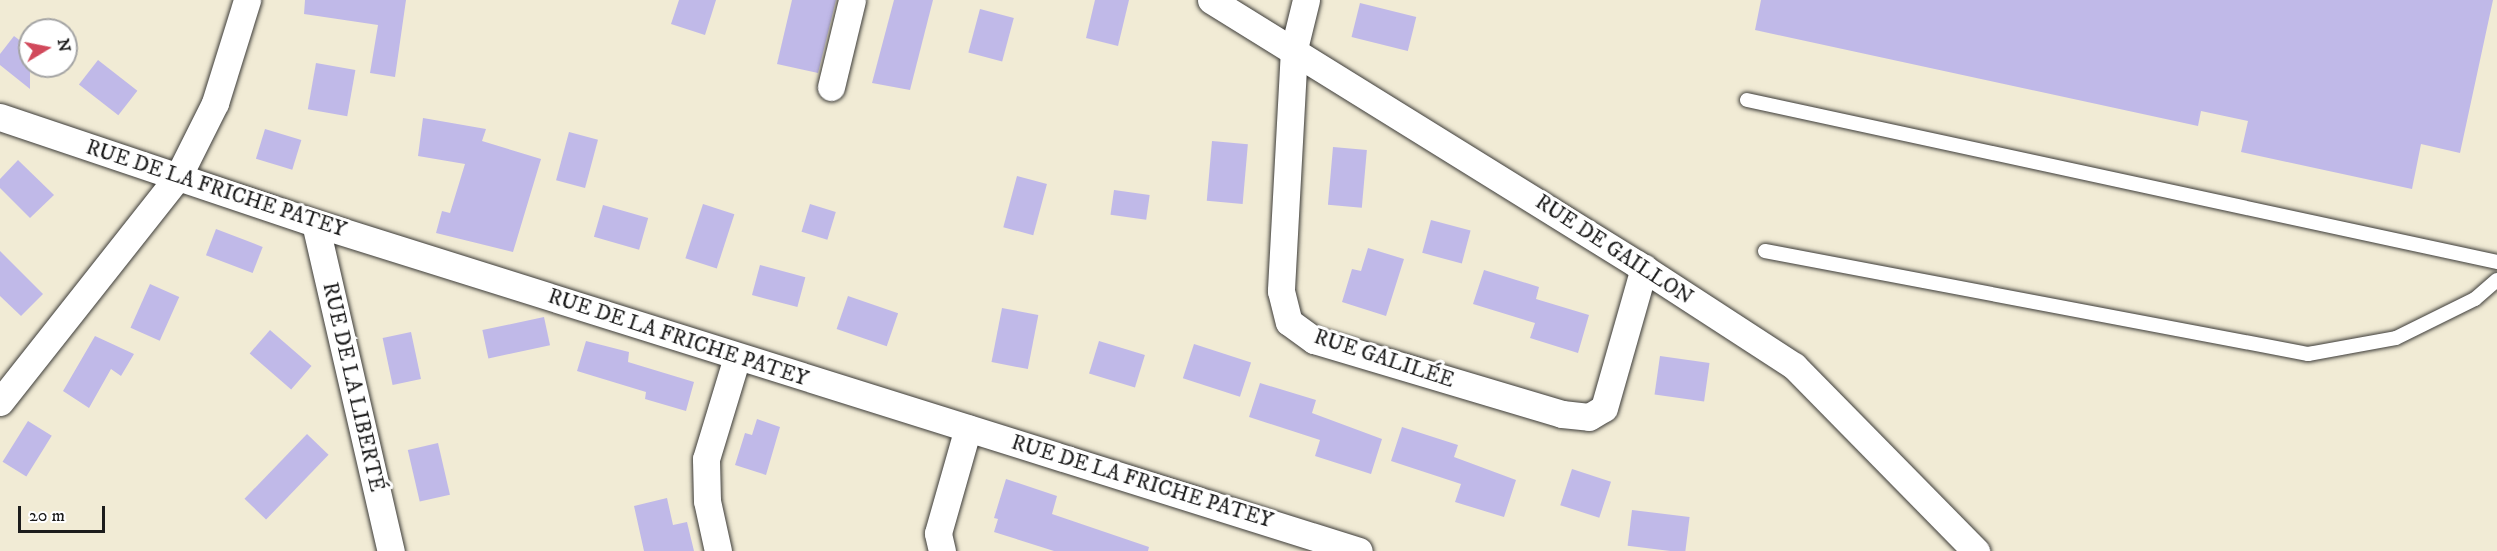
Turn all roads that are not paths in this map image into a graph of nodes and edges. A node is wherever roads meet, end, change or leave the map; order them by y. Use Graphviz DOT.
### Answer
graph roads {
  1 [pos="247,0"];
  2 [pos="852,0"];
  3 [pos="1210,0"];
  4 [pos="1306,0"];
  5 [pos="1294,49"];
  6 [pos="831,87"];
  7 [pos="1747,100"];
  8 [pos="0,117"];
  9 [pos="178,177"];
  10 [pos="315,223"];
  11 [pos="1765,251"];
  12 [pos="2497,262"];
  13 [pos="1644,268"];
  14 [pos="2497,280"];
  15 [pos="737,357"];
  16 [pos="0,402"];
  17 [pos="968,428"];
  18 [pos="391,551"];
  19 [pos="718,551"];
  20 [pos="942,551"];
  21 [pos="1359,551"];
  22 [pos="1976,551"];
  1 -- 9 [label="street"];
  2 -- 6 [label="street"];
  3 -- 5 [label="street, RUE DE GAILLON"];
  4 -- 5 [label="street, RUE GALILÉE"];
  5 -- 13 [label="street, RUE DE GAILLON"];
  5 -- 13 [label="street, RUE GALILÉE"];
  7 -- 12 [label="lane"];
  8 -- 9 [label="street, RUE DE LA FRICHE PATEY"];
  9 -- 10 [label="street, RUE DE LA FRICHE PATEY"];
  9 -- 16 [label="street"];
  10 -- 15 [label="street, RUE DE LA FRICHE PATEY"];
  10 -- 18 [label="street, RUE DE LA LIBERTÉ"];
  11 -- 14 [label="lane"];
  13 -- 22 [label="street, RUE DE GAILLON"];
  15 -- 17 [label="street, RUE DE LA FRICHE PATEY"];
  15 -- 19 [label="street"];
  17 -- 20 [label="street"];
  17 -- 21 [label="street, RUE DE LA FRICHE PATEY"];
}
